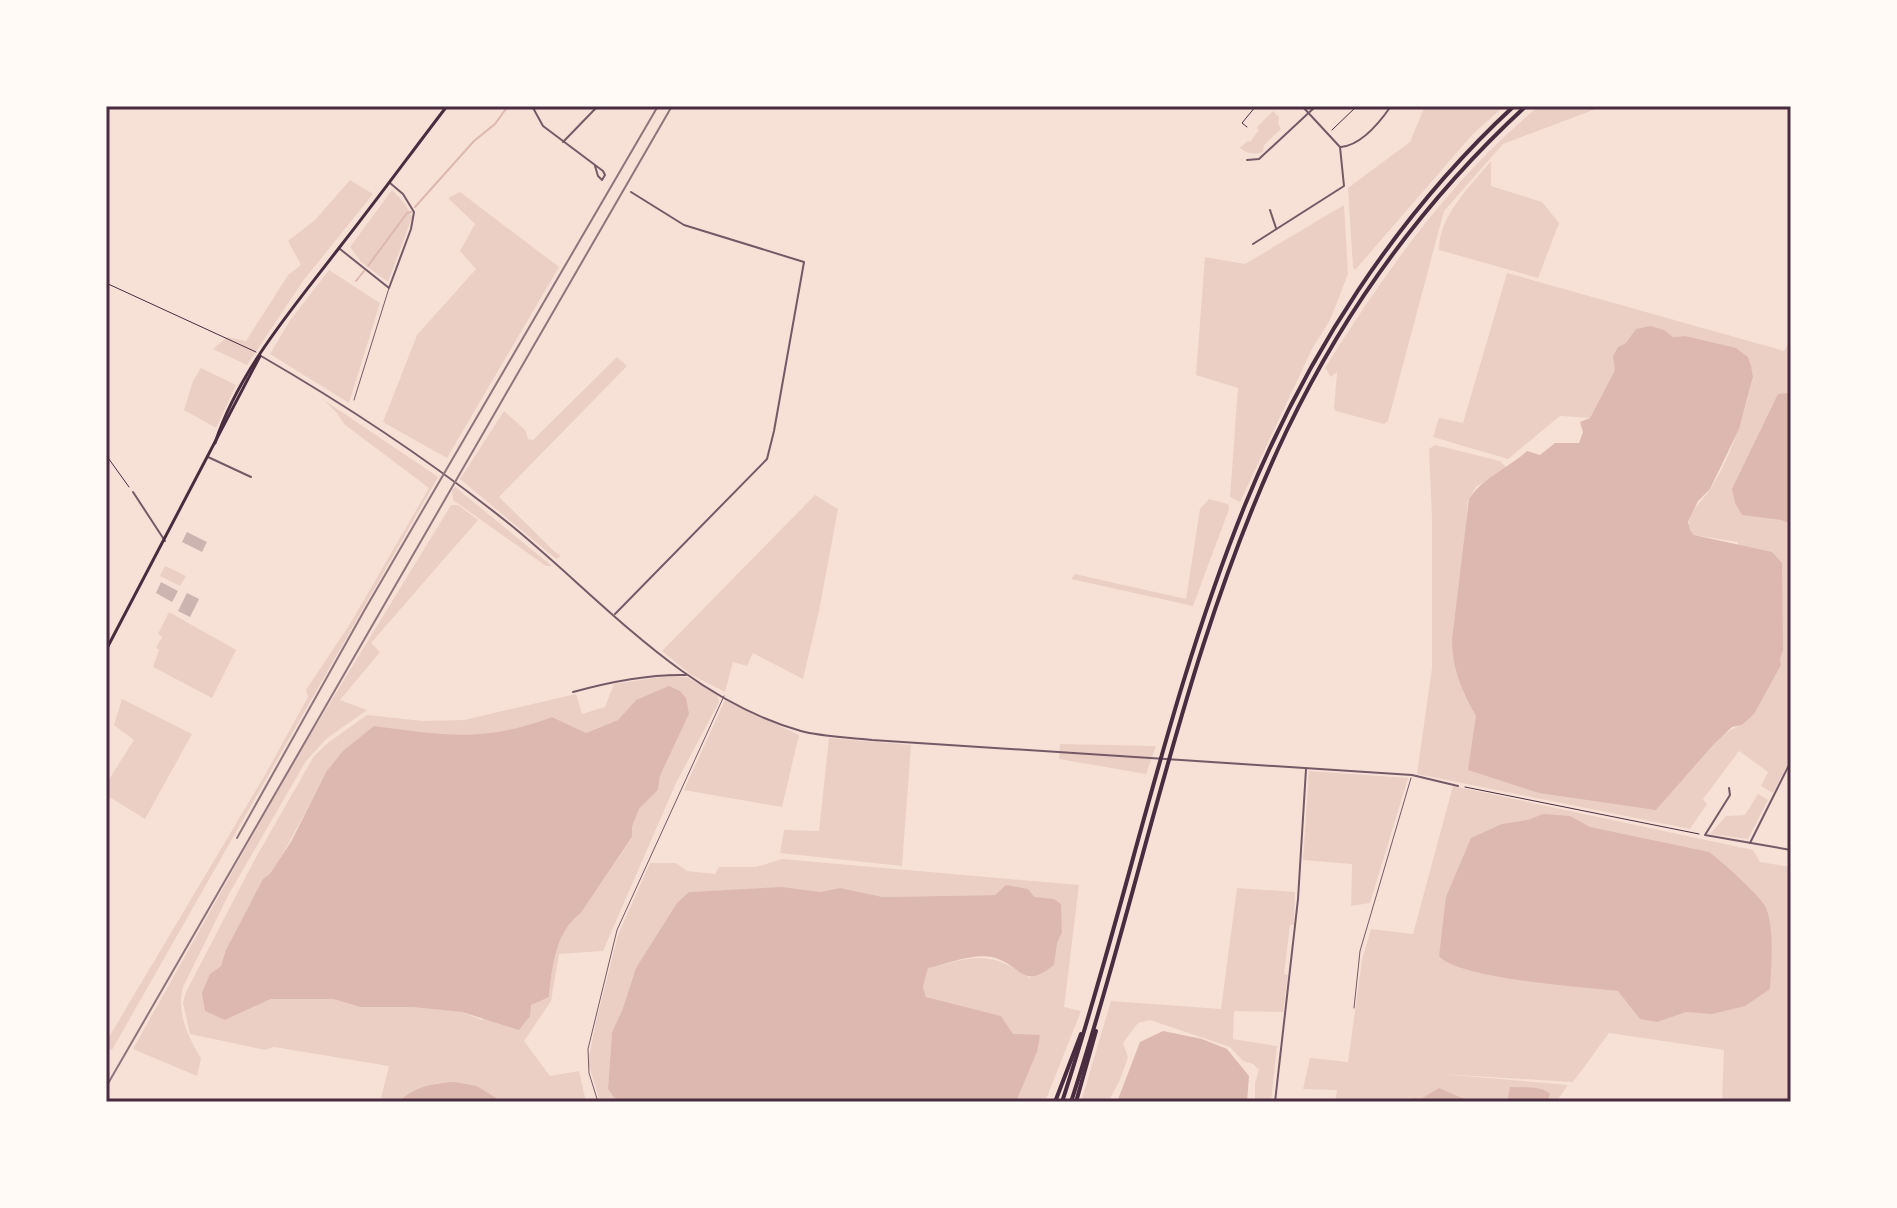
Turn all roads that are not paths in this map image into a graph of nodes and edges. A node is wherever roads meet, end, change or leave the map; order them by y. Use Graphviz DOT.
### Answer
graph roads {
  1 [pos="447,106"];
  2 [pos="532,106"];
  3 [pos="1302,106"];
  4 [pos="1316,106"];
  5 [pos="1391,106"];
  6 [pos="1514,106"];
  7 [pos="1526,106"];
  8 [pos="596,108"];
  9 [pos="1309,114"];
  10 [pos="562,143"];
  11 [pos="1340,147"];
  12 [pos="1247,160"];
  13 [pos="595,166"];
  14 [pos="389,183"];
  15 [pos="631,192"];
  16 [pos="1270,210"];
  17 [pos="1276,229"];
  18 [pos="1253,244"];
  19 [pos="339,248"];
  20 [pos="389,288"];
  21 [pos="260,356"];
  22 [pos="354,400"];
  23 [pos="208,457"];
  24 [pos="251,477"];
  25 [pos="133,492"];
  26 [pos="165,541"];
  27 [pos="615,614"];
  28 [pos="106,650"];
  29 [pos="671,663"];
  30 [pos="668,675"];
  31 [pos="687,675"];
  32 [pos="573,692"];
  33 [pos="724,696"];
  34 [pos="1791,761"];
  35 [pos="1306,769"];
  36 [pos="1412,775"];
  37 [pos="1458,786"];
  38 [pos="1729,788"];
  39 [pos="1750,844"];
  40 [pos="1791,850"];
  41 [pos="1354,1008"];
  42 [pos="1091,1010"];
  43 [pos="598,1102"];
  44 [pos="1055,1102"];
  45 [pos="1062,1102"];
  46 [pos="1074,1102"];
  47 [pos="1275,1102"];
  1 -- 14 [label="main road"];
  2 -- 10 [label="street"];
  3 -- 9 [label="street"];
  4 -- 9 [label="street"];
  5 -- 11 [label="street"];
  6 -- 42 [label="highway"];
  7 -- 46 [label="highway"];
  8 -- 10 [label="street"];
  9 -- 11 [label="street"];
  9 -- 12 [label="street"];
  10 -- 13 [label="street"];
  11 -- 17 [label="street"];
  14 -- 19 [label="main road"];
  14 -- 20 [label="street"];
  15 -- 27 [label="street"];
  16 -- 17 [label="street"];
  17 -- 18 [label="street"];
  19 -- 20 [label="street"];
  19 -- 21 [label="main road"];
  20 -- 22 [label="lane"];
  21 -- 23 [label="main road"];
  21 -- 27 [label="street"];
  23 -- 24 [label="street"];
  23 -- 26 [label="main road"];
  25 -- 26 [label="street"];
  26 -- 28 [label="main road"];
  27 -- 29 [label="street"];
  29 -- 30 [label="street"];
  29 -- 31 [label="street"];
  30 -- 31 [label="street"];
  30 -- 32 [label="street"];
  31 -- 33 [label="street"];
  33 -- 35 [label="street"];
  33 -- 43 [label="lane"];
  34 -- 39 [label="street"];
  35 -- 36 [label="street"];
  35 -- 47 [label="street"];
  36 -- 37 [label="street"];
  36 -- 41 [label="lane"];
  38 -- 39 [label="street"];
  39 -- 40 [label="street"];
  42 -- 44 [label="highway"];
  42 -- 45 [label="highway"];
}
